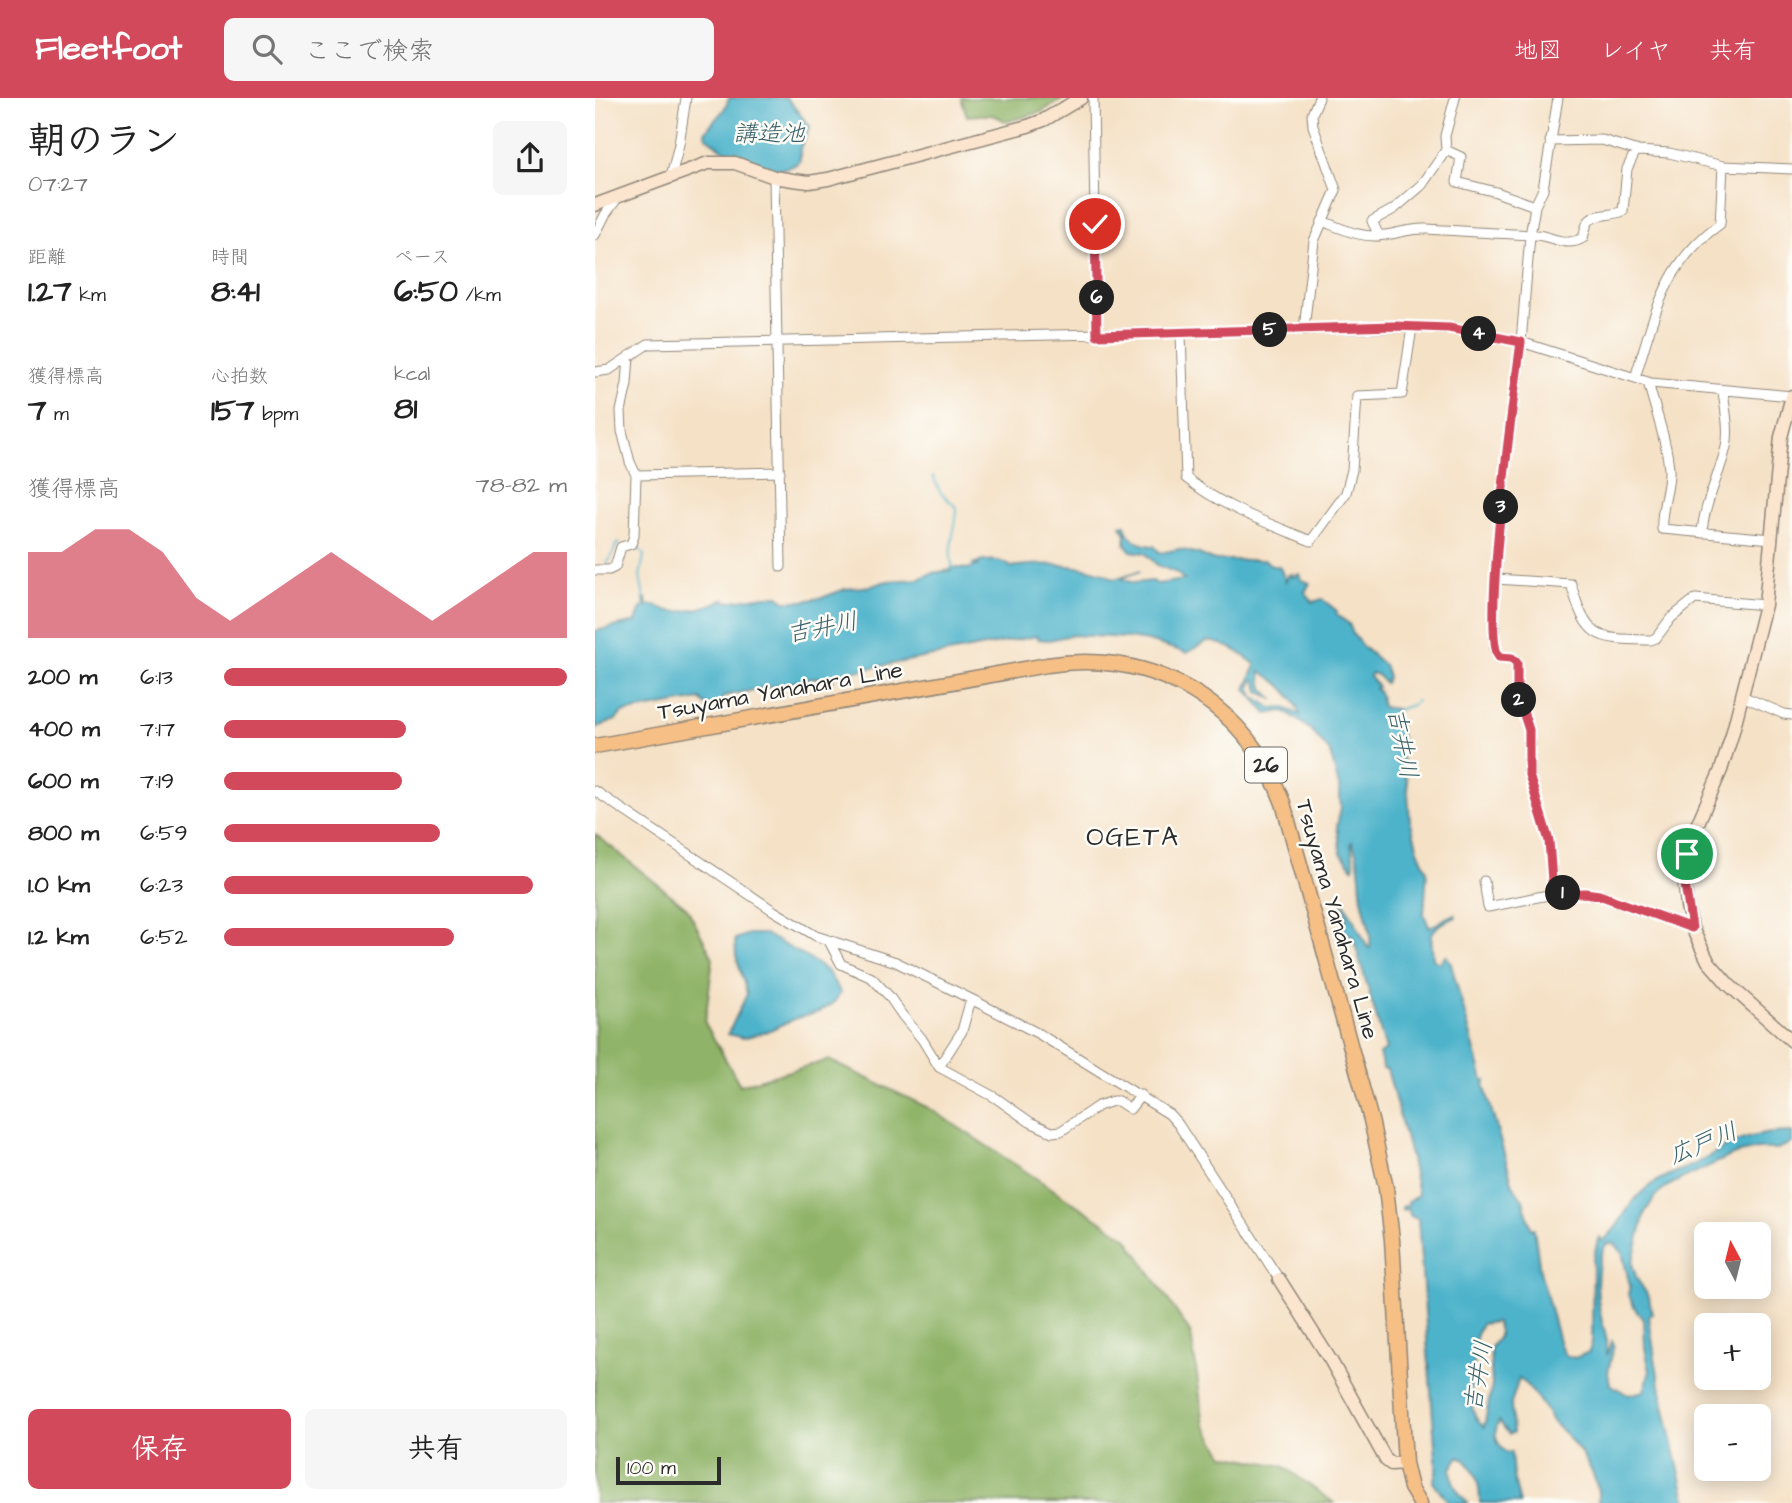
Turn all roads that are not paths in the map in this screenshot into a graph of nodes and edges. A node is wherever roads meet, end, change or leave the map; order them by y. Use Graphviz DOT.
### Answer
graph roads {
  1 [pos="686,98"];
  2 [pos="1081,98"];
  3 [pos="1093,98"];
  4 [pos="1319,98"];
  5 [pos="1455,98"];
  6 [pos="1557,98"];
  7 [pos="1550,141"];
  8 [pos="1445,150"];
  9 [pos="1636,150"];
  10 [pos="1723,166"];
  11 [pos="1792,169"];
  12 [pos="671,177"];
  13 [pos="774,177"];
  14 [pos="619,195"];
  15 [pos="595,205"];
  16 [pos="1535,206"];
  17 [pos="1322,221"];
  18 [pos="595,234"];
  19 [pos="1379,236"];
  20 [pos="1529,236"];
  21 [pos="1412,327"];
  22 [pos="1304,329"];
  23 [pos="1181,334"];
  24 [pos="1097,335"];
  25 [pos="778,341"];
  26 [pos="1521,342"];
  27 [pos="629,356"];
  28 [pos="595,372"];
  29 [pos="1635,378"];
  30 [pos="1648,383"];
  31 [pos="1723,392"];
  32 [pos="1792,396"];
  33 [pos="780,472"];
  34 [pos="636,475"];
  35 [pos="1702,533"];
  36 [pos="1772,539"];
  37 [pos="781,567"];
  38 [pos="595,570"];
  39 [pos="1496,579"];
  40 [pos="1765,605"];
  41 [pos="1742,696"];
  42 [pos="1792,715"];
  43 [pos="595,746"];
  44 [pos="595,791"];
  45 [pos="1484,881"];
  46 [pos="1553,894"];
  47 [pos="1692,928"];
  48 [pos="829,941"];
  49 [pos="973,1000"];
  50 [pos="1792,1041"];
  51 [pos="939,1068"];
  52 [pos="1141,1095"];
  53 [pos="1279,1279"];
  54 [pos="1405,1463"];
  55 [pos="1420,1503"];
  1 -- 12 [label="street"];
  2 -- 13 [label="main road"];
  3 -- 24 [label="street"];
  4 -- 17 [label="street"];
  5 -- 8 [label="street"];
  6 -- 7 [label="street"];
  7 -- 9 [label="street"];
  7 -- 16 [label="street"];
  8 -- 16 [label="street"];
  8 -- 19 [label="street"];
  9 -- 10 [label="street"];
  9 -- 20 [label="street"];
  10 -- 11 [label="street"];
  10 -- 29 [label="street"];
  12 -- 13 [label="main road"];
  12 -- 14 [label="main road"];
  13 -- 25 [label="street"];
  14 -- 15 [label="main road"];
  14 -- 18 [label="street"];
  16 -- 20 [label="street"];
  17 -- 19 [label="street"];
  17 -- 22 [label="street"];
  19 -- 20 [label="street"];
  20 -- 26 [label="street"];
  21 -- 22 [label="street"];
  21 -- 23 [label="street"];
  21 -- 26 [label="street"];
  22 -- 23 [label="street"];
  23 -- 24 [label="street"];
  24 -- 25 [label="street"];
  25 -- 27 [label="street"];
  25 -- 33 [label="street"];
  26 -- 29 [label="street"];
  26 -- 39 [label="street"];
  27 -- 28 [label="street"];
  27 -- 34 [label="street"];
  29 -- 30 [label="street"];
  30 -- 31 [label="street"];
  30 -- 35 [label="street"];
  31 -- 32 [label="street"];
  31 -- 35 [label="street"];
  32 -- 36 [label="main road"];
  33 -- 34 [label="street"];
  33 -- 37 [label="street"];
  34 -- 38 [label="street"];
  35 -- 36 [label="street"];
  36 -- 40 [label="main road"];
  39 -- 40 [label="street"];
  39 -- 46 [label="street"];
  40 -- 41 [label="main road"];
  41 -- 42 [label="street"];
  41 -- 47 [label="main road"];
  43 -- 54 [label="main road, Tsuyama Yanahara Line / 26"];
  44 -- 48 [label="street"];
  45 -- 46 [label="street"];
  46 -- 47 [label="street"];
  47 -- 50 [label="main road"];
  48 -- 49 [label="street"];
  48 -- 51 [label="street"];
  49 -- 51 [label="street"];
  49 -- 52 [label="street"];
  51 -- 52 [label="street"];
  52 -- 53 [label="street"];
  53 -- 54 [label="main road"];
  54 -- 55 [label="main road, Tsuyama Yanahara Line / 26"];
}
